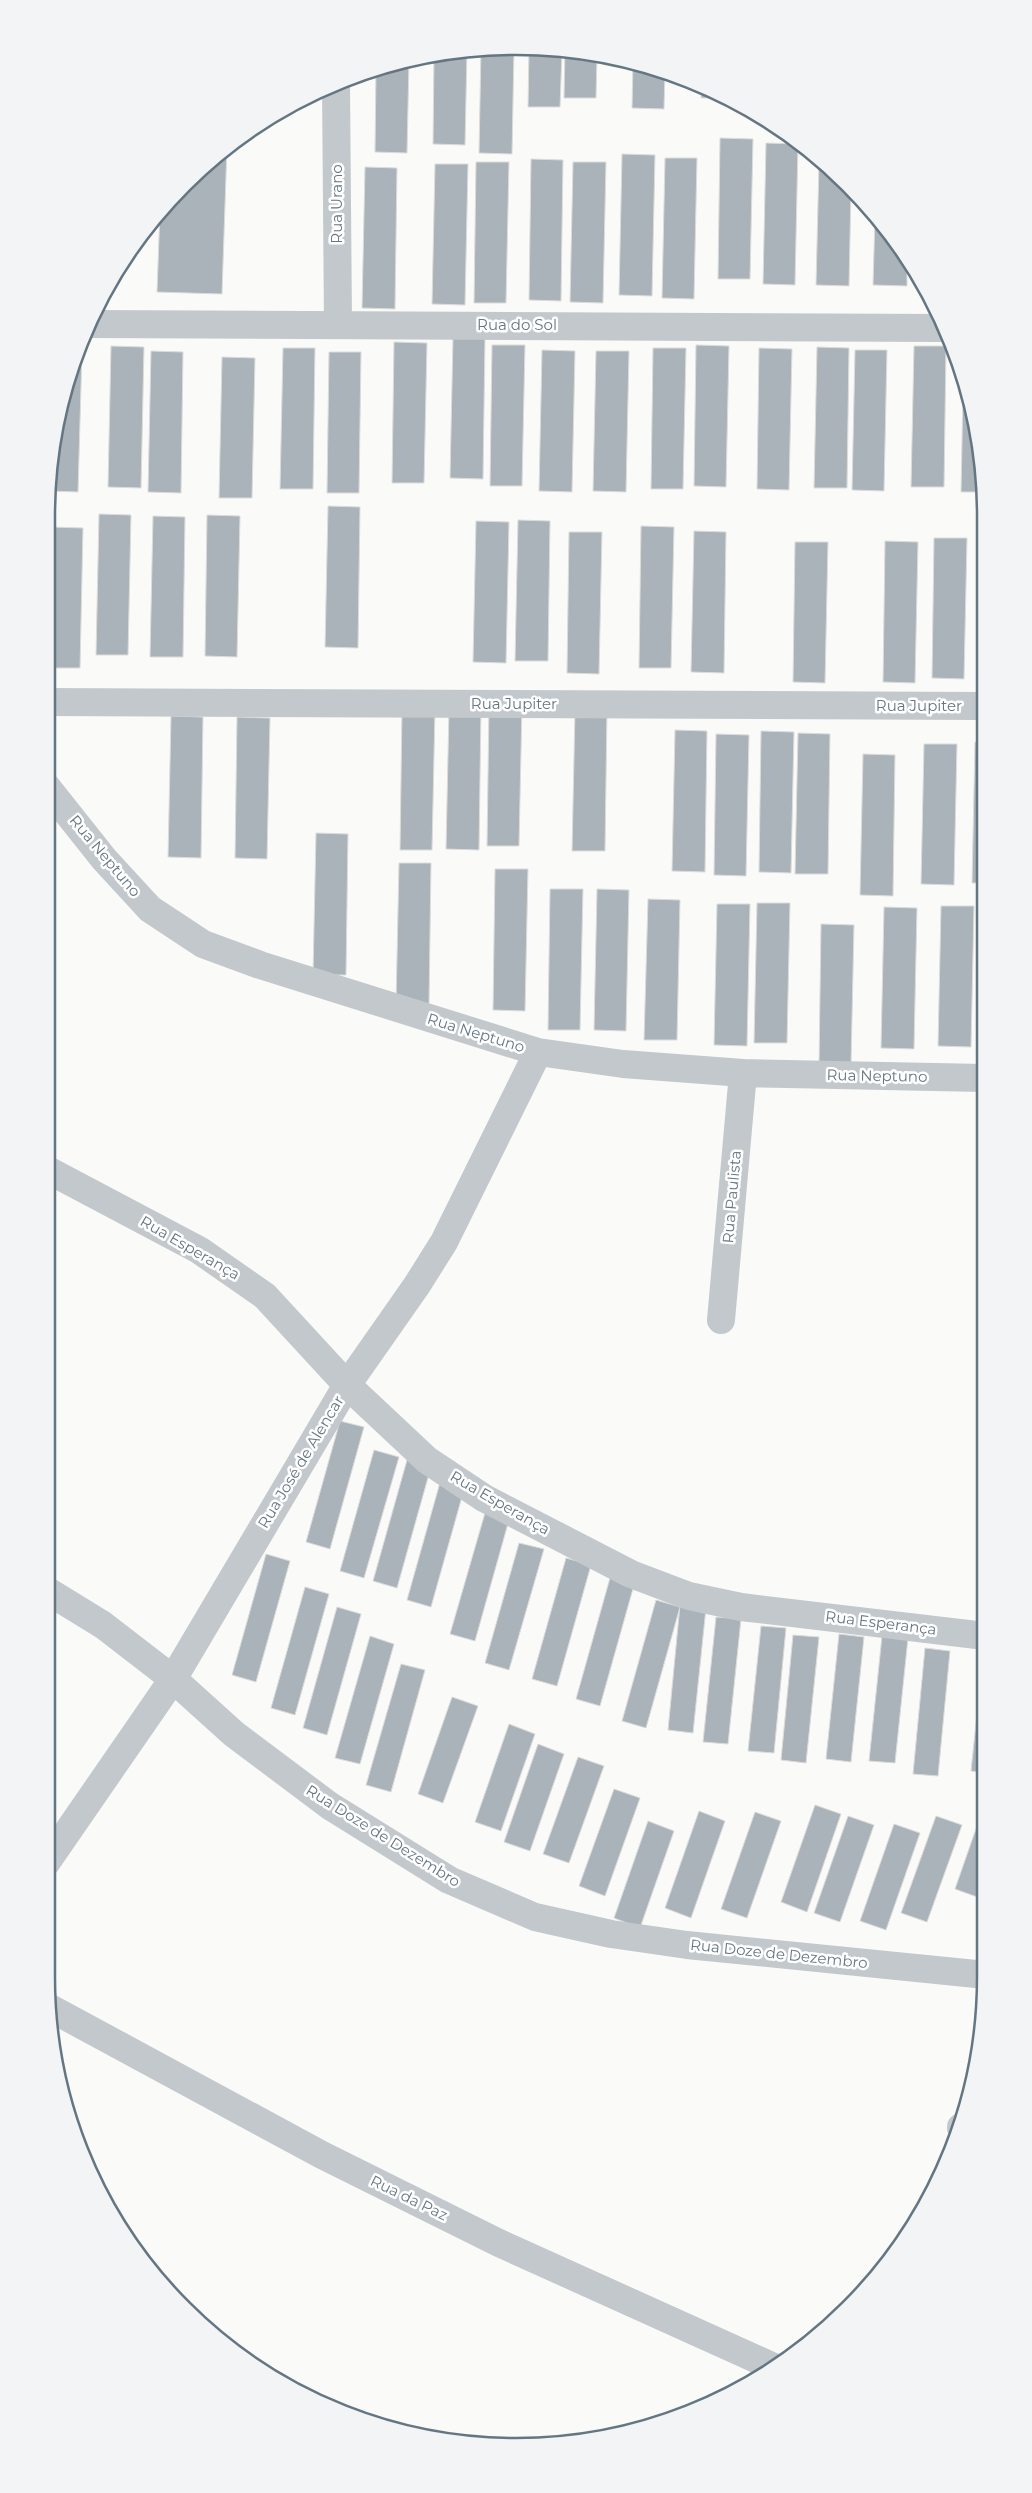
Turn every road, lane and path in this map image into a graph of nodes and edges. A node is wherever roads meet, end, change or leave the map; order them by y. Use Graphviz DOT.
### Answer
graph roads {
  1 [pos="336,92"];
  2 [pos="97,324"];
  3 [pos="338,324"];
  4 [pos="936,328"];
  5 [pos="55,702"];
  6 [pos="977,706"];
  7 [pos="55,797"];
  8 [pos="538,1052"];
  9 [pos="743,1073"];
  10 [pos="977,1078"];
  11 [pos="55,1175"];
  12 [pos="721,1320"];
  13 [pos="347,1385"];
  14 [pos="55,1596"];
  15 [pos="977,1635"];
  16 [pos="173,1680"];
  17 [pos="55,1850"];
  18 [pos="977,1974"];
  19 [pos="56,2011"];
  20 [pos="766,2364"];
  1 -- 3 [label="street, Rua Urano"];
  2 -- 3 [label="street, Rua do Sol"];
  3 -- 4 [label="street, Rua do Sol"];
  5 -- 6 [label="street, Rua Jupiter"];
  7 -- 8 [label="street, Rua Neptuno"];
  8 -- 9 [label="street, Rua Neptuno"];
  8 -- 13 [label="street, Rua José de Alencar"];
  9 -- 10 [label="street, Rua Neptuno"];
  9 -- 12 [label="street, Rua Paulista"];
  11 -- 13 [label="street, Rua Esperança"];
  13 -- 15 [label="street, Rua Esperança"];
  13 -- 16 [label="street, Rua José de Alencar"];
  14 -- 16 [label="street, Rua Doze de Dezembro"];
  16 -- 17 [label="street, Rua José de Alencar"];
  16 -- 18 [label="street, Rua Doze de Dezembro"];
  19 -- 20 [label="street, Rua da Paz"];
}
